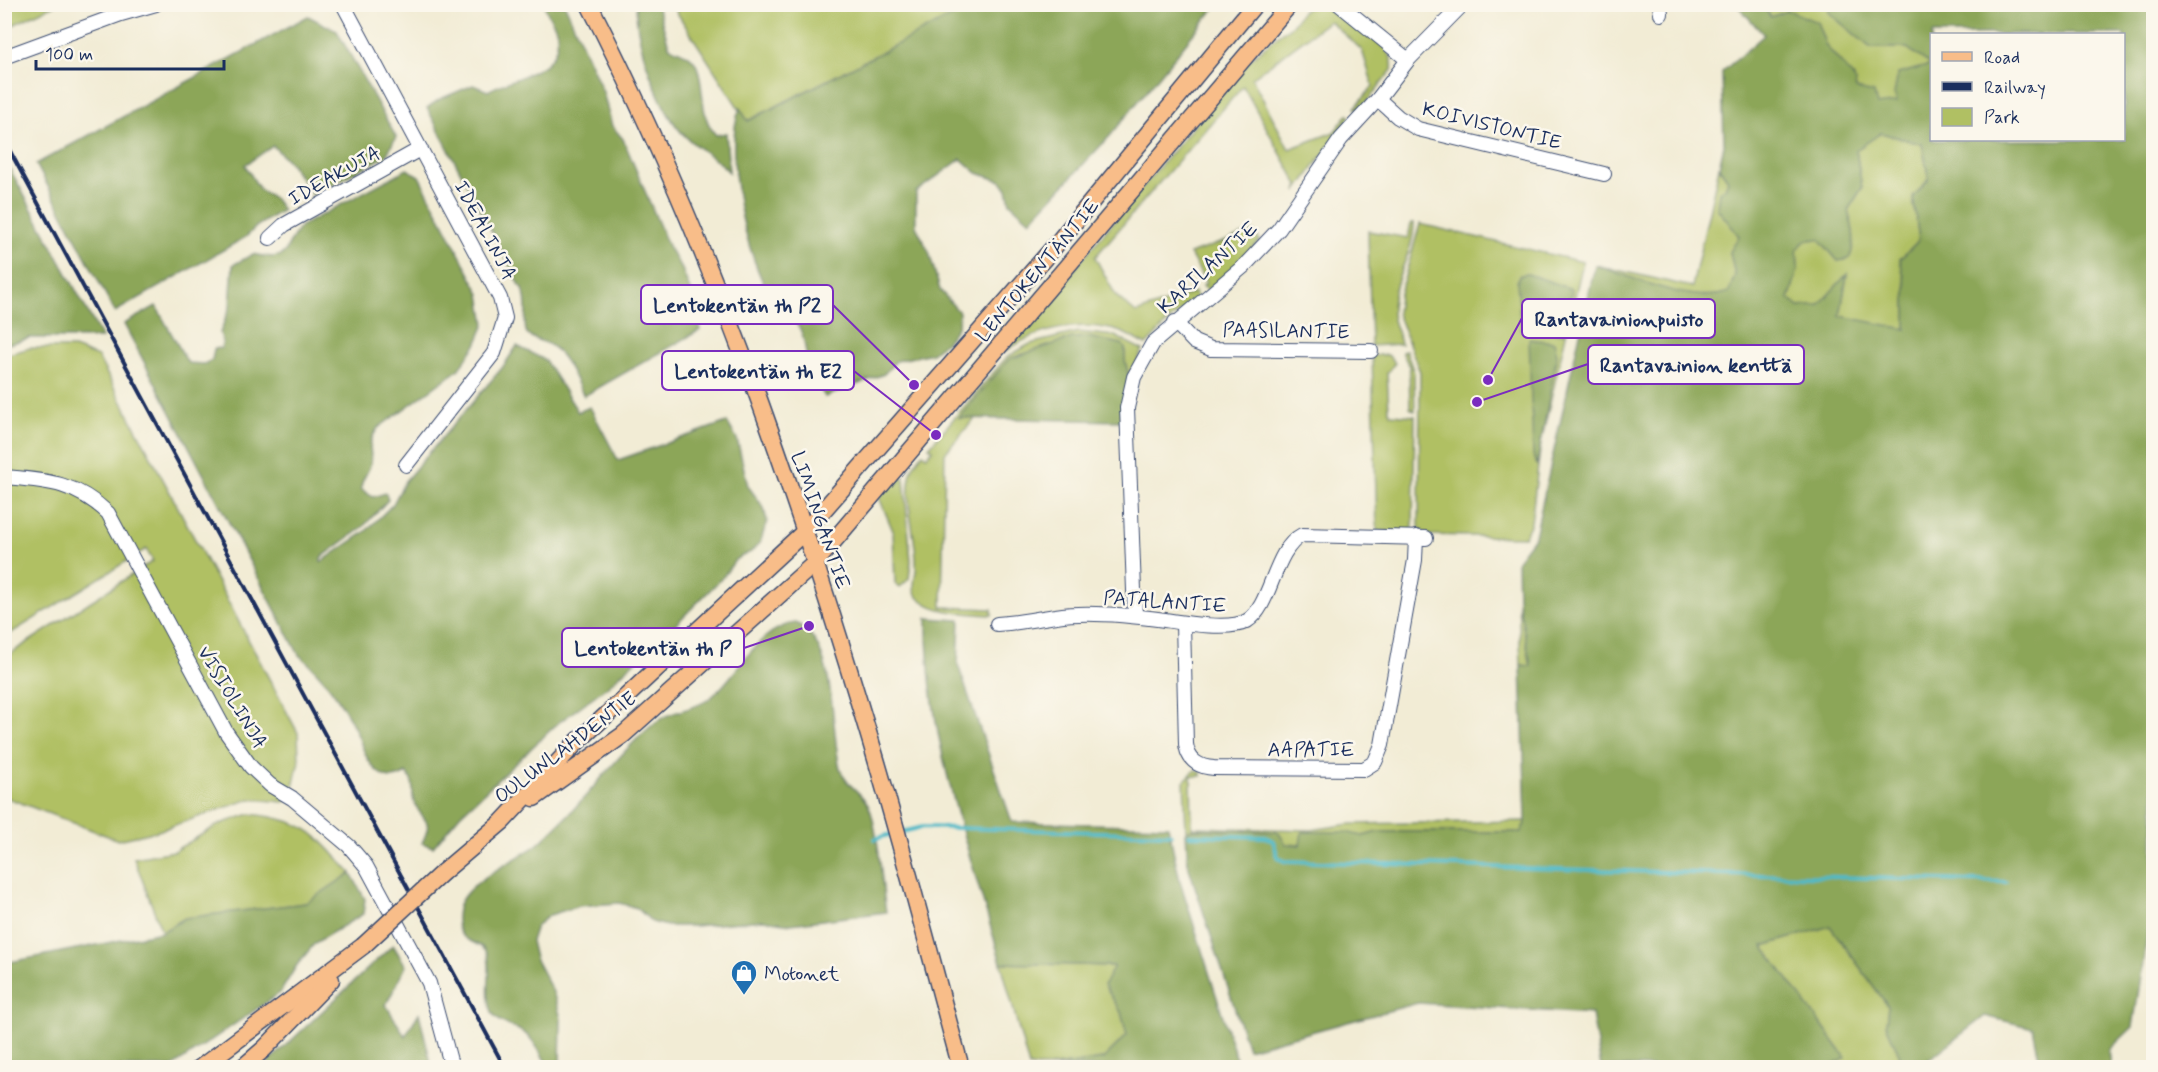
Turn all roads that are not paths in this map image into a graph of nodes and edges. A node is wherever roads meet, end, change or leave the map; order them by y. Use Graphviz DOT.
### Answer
graph roads {
  1 [pos="156,4"];
  2 [pos="344,4"];
  3 [pos="589,4"];
  4 [pos="1255,4"];
  5 [pos="1290,4"];
  6 [pos="1339,4"];
  7 [pos="1463,4"];
  8 [pos="4,57"];
  9 [pos="1408,60"];
  10 [pos="1378,99"];
  11 [pos="420,149"];
  12 [pos="1604,174"];
  13 [pos="270,238"];
  14 [pos="1175,322"];
  15 [pos="1371,351"];
  16 [pos="406,465"];
  17 [pos="4,477"];
  18 [pos="805,531"];
  19 [pos="1421,537"];
  20 [pos="815,562"];
  21 [pos="1135,616"];
  22 [pos="1183,623"];
  23 [pos="997,624"];
  24 [pos="502,822"];
  25 [pos="363,946"];
  26 [pos="200,1068"];
  27 [pos="242,1068"];
  28 [pos="452,1068"];
  29 [pos="961,1068"];
  1 -- 8 [label="street"];
  2 -- 11 [label="street, IDEALINJA"];
  3 -- 18 [label="main road, LIMINGANTIE"];
  4 -- 18 [label="main road, LENTOKENTÄNTIE"];
  5 -- 20 [label="main road, LENTOKENTÄNTIE"];
  6 -- 9 [label="street"];
  7 -- 9 [label="street, KARILANTIE"];
  9 -- 10 [label="street, KARILANTIE"];
  10 -- 12 [label="street, KOIVISTONTIE"];
  10 -- 14 [label="street, KARILANTIE"];
  11 -- 13 [label="street, IDEAKUJA"];
  11 -- 16 [label="street, IDEALINJA"];
  14 -- 15 [label="street, PAASILANTIE"];
  14 -- 21 [label="street, KARILANTIE"];
  17 -- 28 [label="street, VISIOLINJA"];
  18 -- 20 [label="main road, LIMINGANTIE"];
  18 -- 24 [label="main road, OULUNLAHDENTIE"];
  19 -- 22 [label="street, PATALANTIE"];
  19 -- 22 [label="street, AAPATIE"];
  20 -- 24 [label="main road, OULUNLAHDENTIE"];
  20 -- 29 [label="main road, LIMINGANTIE"];
  21 -- 22 [label="street, PATALANTIE"];
  21 -- 23 [label="street, PATALANTIE"];
  24 -- 25 [label="main road, OULUNLAHDENTIE, bridge"];
  25 -- 26 [label="main road, OULUNLAHDENTIE"];
  25 -- 27 [label="main road, OULUNLAHDENTIE"];
}
